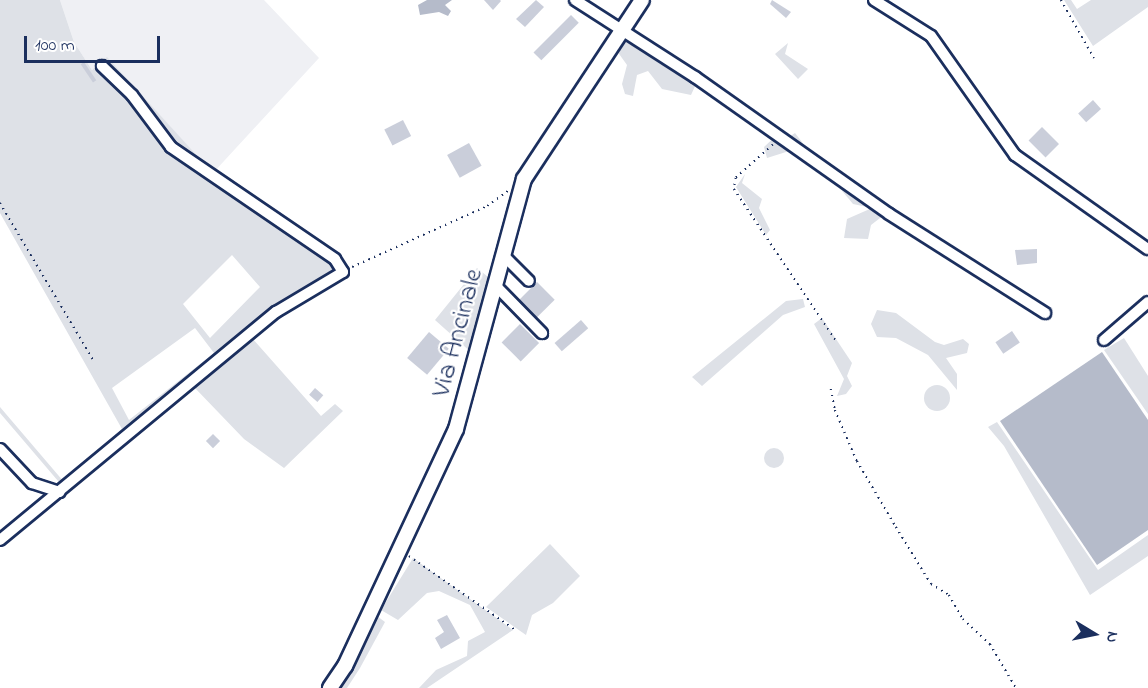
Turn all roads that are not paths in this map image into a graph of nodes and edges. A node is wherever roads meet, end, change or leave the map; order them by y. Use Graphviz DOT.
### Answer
graph roads {
  1 [pos="575,0"];
  2 [pos="642,0"];
  3 [pos="874,0"];
  4 [pos="622,29"];
  5 [pos="102,66"];
  6 [pos="1148,249"];
  7 [pos="504,256"];
  8 [pos="529,281"];
  9 [pos="496,286"];
  10 [pos="1148,302"];
  11 [pos="1045,313"];
  12 [pos="542,333"];
  13 [pos="1104,340"];
  14 [pos="0,449"];
  15 [pos="60,492"];
  16 [pos="0,540"];
  17 [pos="330,688"];
  1 -- 4 [label="street"];
  2 -- 4 [label="main road, Via Ancinale"];
  3 -- 6 [label="street"];
  4 -- 7 [label="main road, Via Ancinale"];
  4 -- 11 [label="street"];
  5 -- 15 [label="street"];
  7 -- 8 [label="street"];
  7 -- 9 [label="main road, Via Ancinale"];
  9 -- 12 [label="street"];
  9 -- 17 [label="main road, Via Ancinale"];
  10 -- 13 [label="street"];
  14 -- 15 [label="street"];
  15 -- 16 [label="street"];
}
